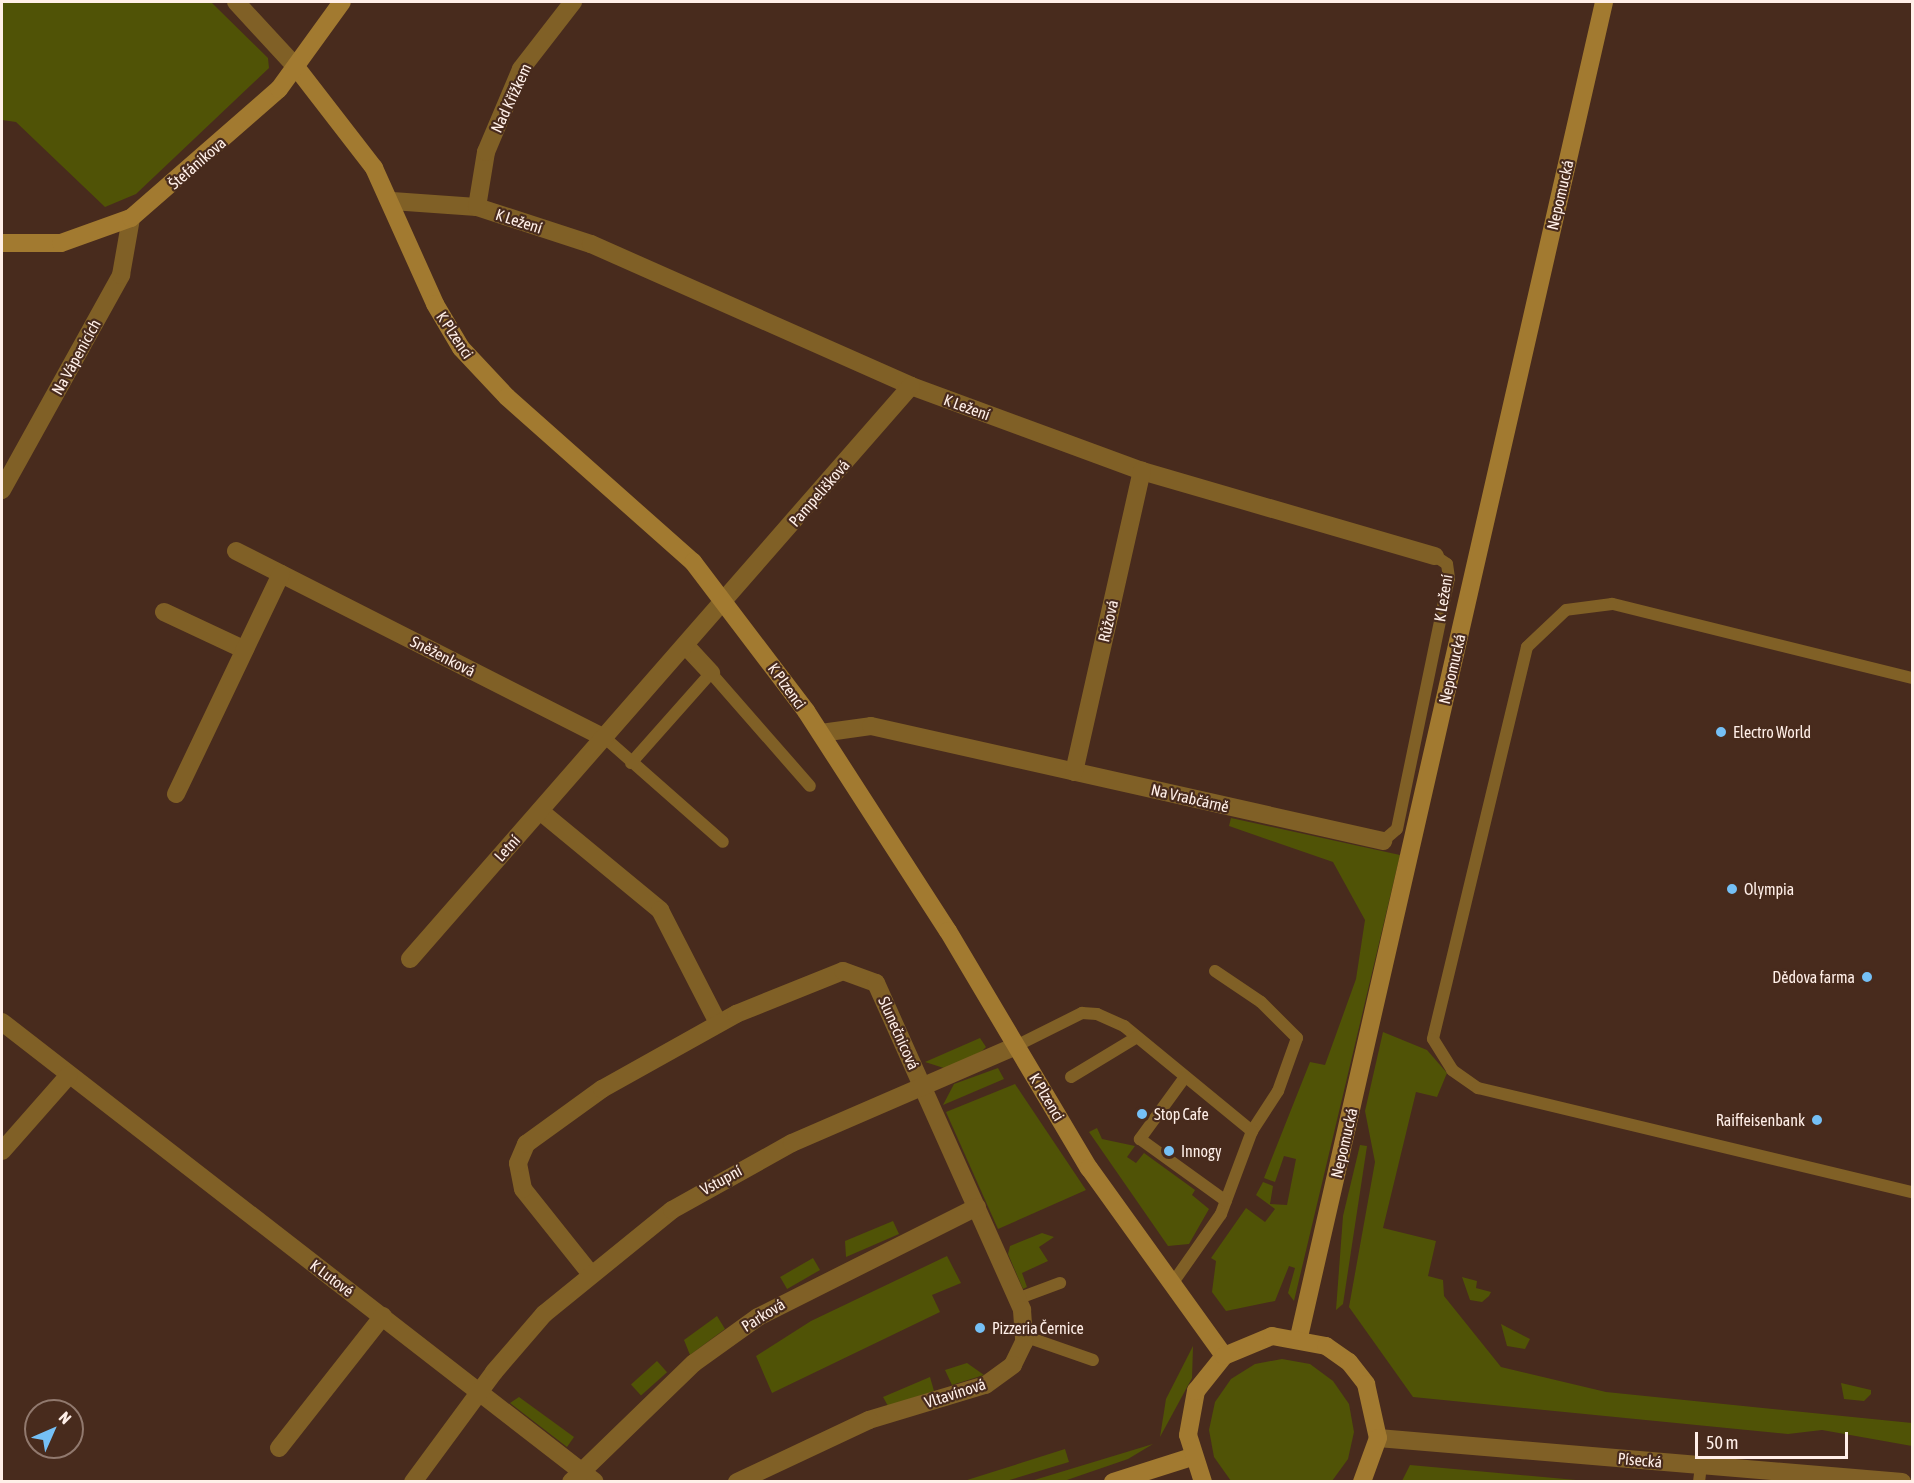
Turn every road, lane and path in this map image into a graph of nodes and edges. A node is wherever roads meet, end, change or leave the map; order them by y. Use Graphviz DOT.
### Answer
graph roads {
  1 [pos="236,2"];
  2 [pos="342,2"];
  3 [pos="573,2"];
  4 [pos="1604,2"];
  5 [pos="296,67"];
  6 [pos="392,201"];
  7 [pos="477,207"];
  8 [pos="131,218"];
  9 [pos="2,243"];
  10 [pos="911,386"];
  11 [pos="1142,471"];
  12 [pos="2,490"];
  13 [pos="236,551"];
  14 [pos="1435,556"];
  15 [pos="280,574"];
  16 [pos="727,601"];
  17 [pos="164,612"];
  18 [pos="686,646"];
  19 [pos="244,650"];
  20 [pos="1429,671"];
  21 [pos="711,673"];
  22 [pos="1451,674"];
  23 [pos="1912,678"];
  24 [pos="820,733"];
  25 [pos="605,738"];
  26 [pos="632,763"];
  27 [pos="1074,772"];
  28 [pos="810,786"];
  29 [pos="176,794"];
  30 [pos="540,812"];
  31 [pos="1383,841"];
  32 [pos="723,842"];
  33 [pos="410,959"];
  34 [pos="1215,971"];
  35 [pos="2,1022"];
  36 [pos="718,1023"];
  37 [pos="1137,1037"];
  38 [pos="1016,1046"];
  39 [pos="69,1075"];
  40 [pos="1071,1077"];
  41 [pos="1185,1077"];
  42 [pos="923,1086"];
  43 [pos="1252,1131"];
  44 [pos="2,1151"];
  45 [pos="1912,1192"];
  46 [pos="1226,1201"];
  47 [pos="977,1207"];
  48 [pos="590,1273"];
  49 [pos="1060,1283"];
  50 [pos="1172,1284"];
  51 [pos="1017,1299"];
  52 [pos="383,1316"];
  53 [pos="1024,1336"];
  54 [pos="1299,1337"];
  55 [pos="1224,1356"];
  56 [pos="1093,1360"];
  57 [pos="479,1391"];
  58 [pos="1378,1438"];
  59 [pos="279,1448"];
  60 [pos="1192,1457"];
  61 [pos="1700,1473"];
  62 [pos="575,1476"];
  63 [pos="413,1482"];
  64 [pos="595,1482"];
  65 [pos="737,1482"];
  66 [pos="1113,1482"];
  67 [pos="1203,1482"];
  68 [pos="1362,1482"];
  69 [pos="1902,1482"];
  1 -- 5 [label="street"];
  2 -- 5 [label="street, Štefánikova"];
  3 -- 7 [label="street, Nad Křížkem"];
  4 -- 22 [label="street, Nepomucká"];
  5 -- 6 [label="street, K Plzenci"];
  5 -- 8 [label="street, Štefánikova"];
  6 -- 7 [label="street, K Ležení"];
  6 -- 16 [label="street, K Plzenci"];
  7 -- 10 [label="street, K Ležení"];
  8 -- 9 [label="street, Štefánikova"];
  8 -- 12 [label="street, Na Vápenicích"];
  10 -- 11 [label="street, K Ležení"];
  10 -- 16 [label="street, Pampelišková"];
  11 -- 14 [label="street, K Ležení"];
  11 -- 27 [label="street, Růžová"];
  13 -- 15 [label="street, Sněženková"];
  14 -- 20 [label="lane, K Ležení"];
  15 -- 19 [label="street"];
  15 -- 25 [label="street, Sněženková"];
  16 -- 18 [label="street, Letní"];
  16 -- 24 [label="street, K Plzenci"];
  17 -- 19 [label="street"];
  18 -- 21 [label="street"];
  18 -- 25 [label="street, Letní"];
  19 -- 29 [label="street"];
  20 -- 22 [label="lane"];
  20 -- 31 [label="lane, Na Vrabčárně"];
  21 -- 26 [label="lane"];
  21 -- 28 [label="lane"];
  22 -- 54 [label="street, Nepomucká"];
  23 -- 45 [label="lane"];
  24 -- 27 [label="street, Na Vrabčárně"];
  24 -- 38 [label="street, K Plzenci"];
  25 -- 26 [label="lane"];
  25 -- 30 [label="street, Letní"];
  26 -- 32 [label="lane"];
  27 -- 31 [label="street, Na Vrabčárně"];
  30 -- 33 [label="street, Letní"];
  30 -- 36 [label="street"];
  34 -- 43 [label="lane"];
  35 -- 39 [label="street, K Lutové"];
  36 -- 42 [label="street, Slunečnicová"];
  36 -- 48 [label="street, Slunečnicová"];
  37 -- 38 [label="lane"];
  37 -- 40 [label="lane"];
  37 -- 41 [label="lane"];
  38 -- 42 [label="street, Vstupní"];
  38 -- 50 [label="street, K Plzenci"];
  39 -- 44 [label="street"];
  39 -- 52 [label="street, K Lutové"];
  41 -- 43 [label="lane"];
  41 -- 46 [label="lane"];
  42 -- 47 [label="street, Slunečnicová"];
  42 -- 48 [label="street, Vstupní"];
  43 -- 46 [label="lane"];
  46 -- 50 [label="lane"];
  47 -- 51 [label="street"];
  47 -- 62 [label="street, Parková"];
  48 -- 57 [label="street, Vstupní"];
  49 -- 51 [label="lane"];
  50 -- 55 [label="street, K Plzenci"];
  51 -- 53 [label="street"];
  52 -- 57 [label="street, K Lutové"];
  52 -- 59 [label="street"];
  53 -- 56 [label="lane"];
  53 -- 65 [label="street, Vltavínová"];
  54 -- 55 [label="street"];
  54 -- 58 [label="street"];
  55 -- 60 [label="street"];
  57 -- 62 [label="street, K Lutové"];
  57 -- 63 [label="street, Vstupní"];
  58 -- 61 [label="street, Písecká"];
  58 -- 68 [label="street"];
  60 -- 66 [label="street"];
  60 -- 67 [label="street"];
  61 -- 69 [label="street, Písecká"];
  62 -- 64 [label="street, K Lutové"];
}
